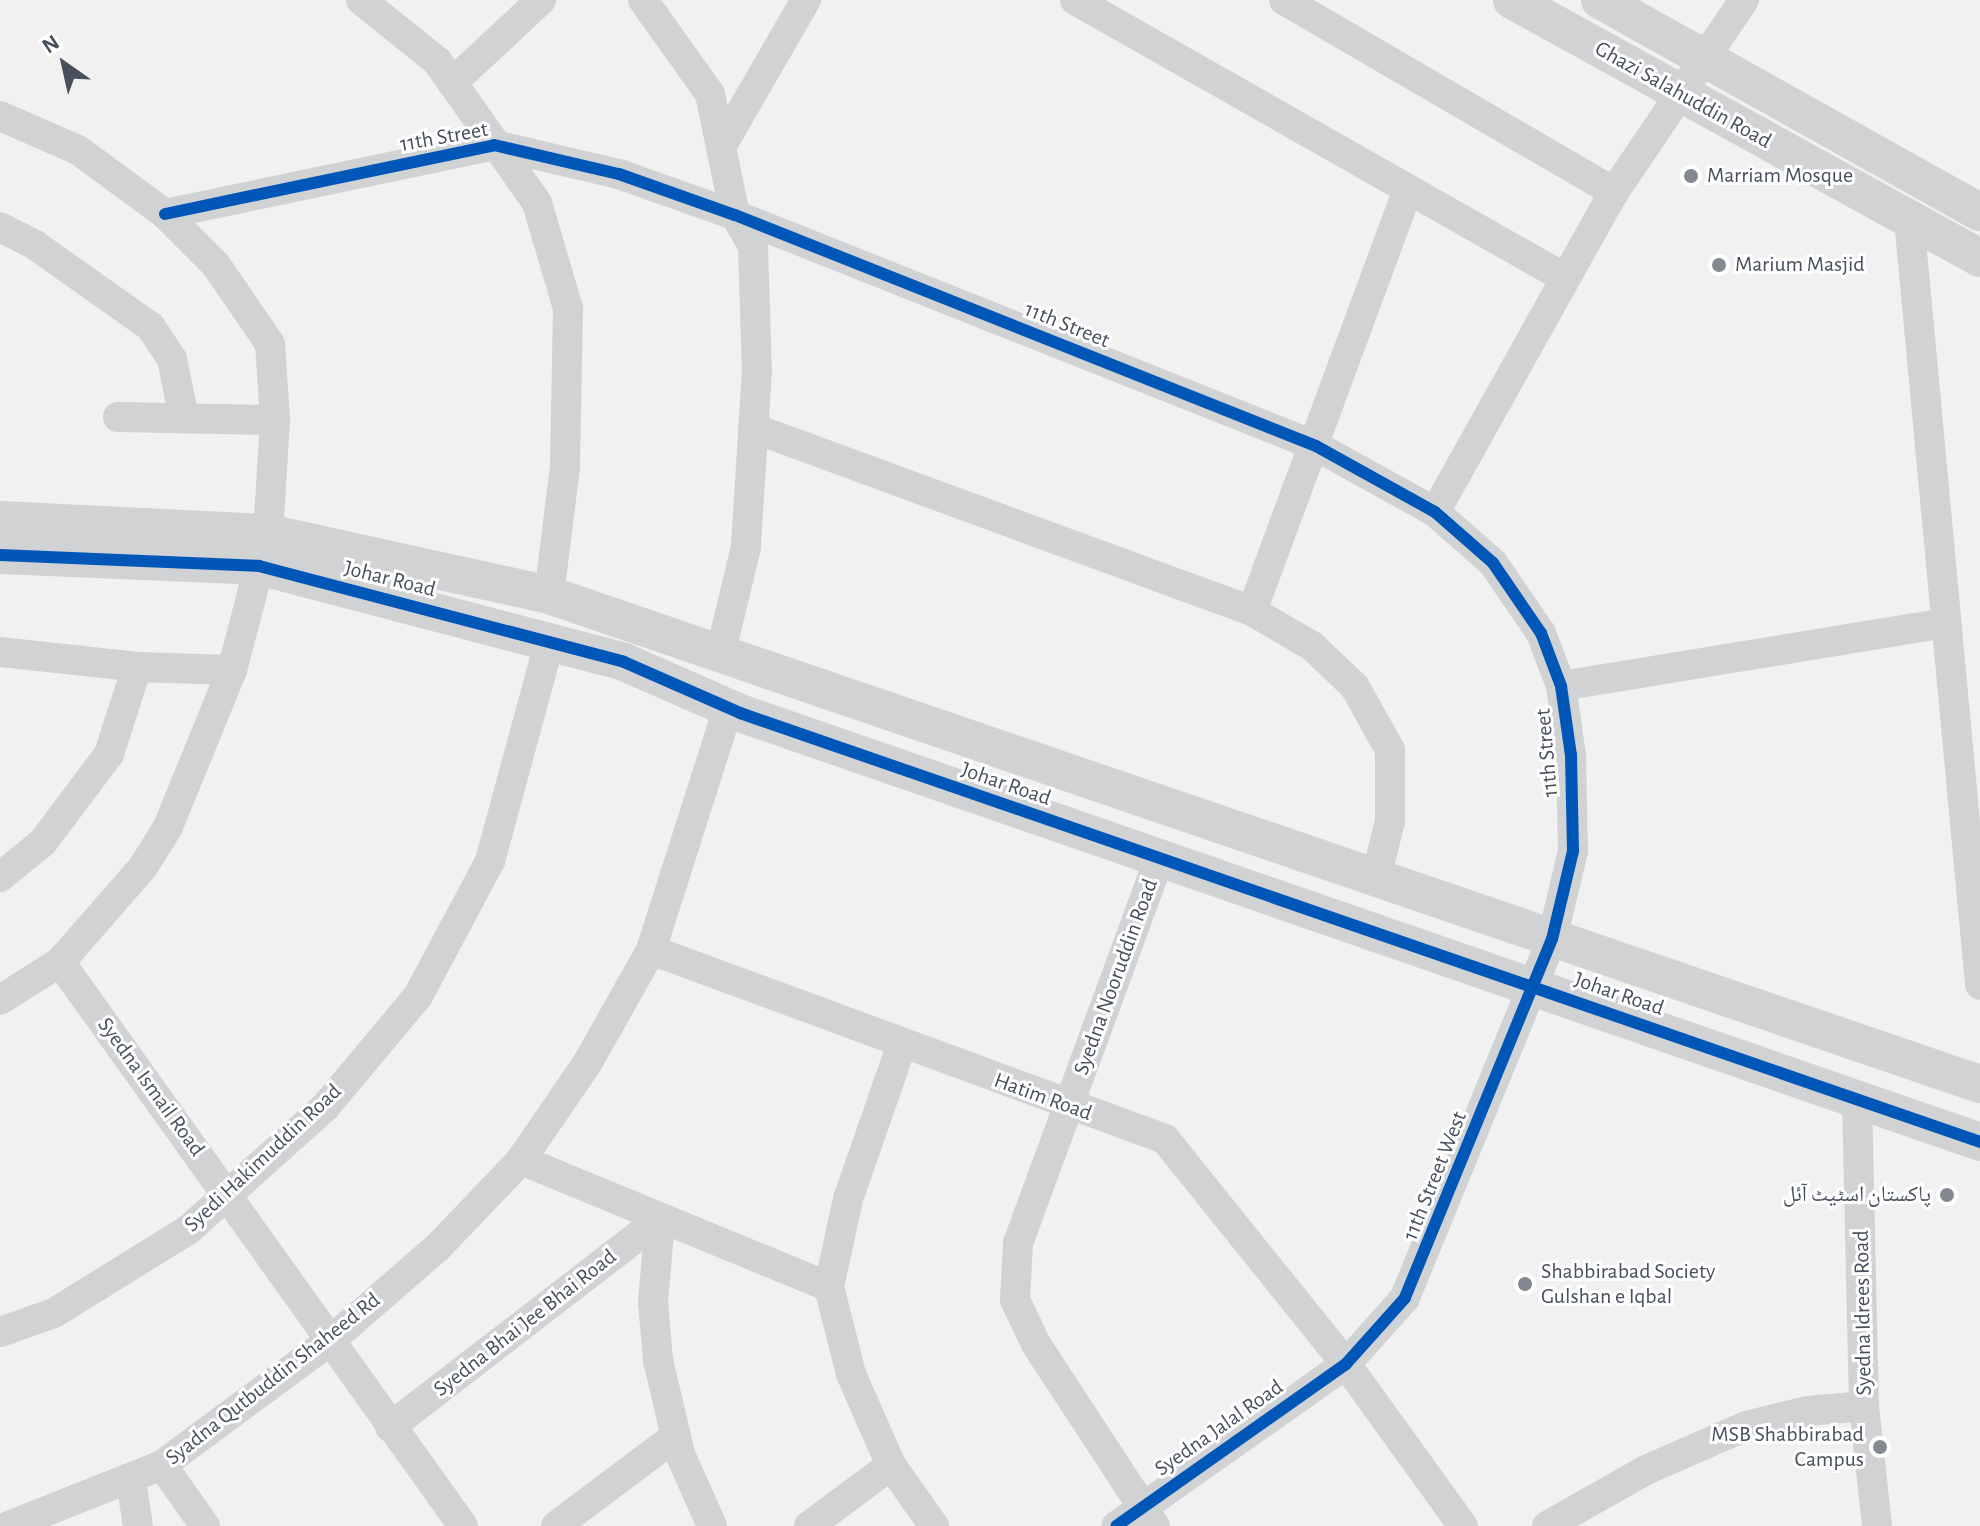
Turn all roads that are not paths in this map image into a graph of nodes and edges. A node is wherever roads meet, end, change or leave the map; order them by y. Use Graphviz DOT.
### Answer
graph roads {
  1 [pos="361,0"];
  2 [pos="541,0"];
  3 [pos="643,0"];
  4 [pos="806,0"];
  5 [pos="1075,0"];
  6 [pos="1284,0"];
  7 [pos="1512,0"];
  8 [pos="1600,0"];
  9 [pos="1744,0"];
  10 [pos="1706,59"];
  11 [pos="452,83"];
  12 [pos="1680,95"];
  13 [pos="0,116"];
  14 [pos="494,145"];
  15 [pos="721,147"];
  16 [pos="1408,190"];
  17 [pos="1614,192"];
  18 [pos="1980,212"];
  19 [pos="165,214"];
  20 [pos="735,215"];
  21 [pos="1909,219"];
  22 [pos="0,227"];
  23 [pos="1980,258"];
  24 [pos="1565,278"];
  25 [pos="118,417"];
  26 [pos="184,418"];
  27 [pos="275,420"];
  28 [pos="753,428"];
  29 [pos="1316,446"];
  30 [pos="1435,512"];
  31 [pos="0,520"];
  32 [pos="264,549"];
  33 [pos="0,555"];
  34 [pos="549,595"];
  35 [pos="1252,611"];
  36 [pos="1944,623"];
  37 [pos="550,640"];
  38 [pos="0,652"];
  39 [pos="737,657"];
  40 [pos="137,667"];
  41 [pos="232,670"];
  42 [pos="1561,686"];
  43 [pos="734,710"];
  44 [pos="1205,821"];
  45 [pos="1175,864"];
  46 [pos="0,877"];
  47 [pos="1376,877"];
  48 [pos="1552,939"];
  49 [pos="651,950"];
  50 [pos="60,962"];
  51 [pos="1532,985"];
  52 [pos="1980,985"];
  53 [pos="0,1000"];
  54 [pos="902,1044"];
  55 [pos="1980,1084"];
  56 [pos="1857,1099"];
  57 [pos="1068,1107"];
  58 [pos="1980,1142"];
  59 [pos="521,1160"];
  60 [pos="229,1193"];
  61 [pos="660,1219"];
  62 [pos="829,1287"];
  63 [pos="0,1332"];
  64 [pos="331,1340"];
  65 [pos="1346,1364"];
  66 [pos="1864,1406"];
  67 [pos="390,1427"];
  68 [pos="676,1436"];
  69 [pos="162,1465"];
  70 [pos="891,1465"];
  71 [pos="131,1481"];
  72 [pos="1148,1517"];
  73 [pos="9,1526"];
  74 [pos="138,1526"];
  75 [pos="205,1526"];
  76 [pos="463,1526"];
  77 [pos="556,1526"];
  78 [pos="712,1526"];
  79 [pos="809,1526"];
  80 [pos="934,1526"];
  81 [pos="1116,1526"];
  82 [pos="1463,1526"];
  83 [pos="1547,1526"];
  84 [pos="1877,1526"];
  1 -- 11 [label="street"];
  2 -- 11 [label="street"];
  3 -- 15 [label="street"];
  4 -- 15 [label="street"];
  5 -- 16 [label="street"];
  6 -- 17 [label="street"];
  7 -- 12 [label="street, Ghazi Salahuddin Road"];
  8 -- 10 [label="street, Ghazi Salahuddin Road"];
  9 -- 10 [label="street"];
  10 -- 12 [label="street"];
  10 -- 18 [label="street, Ghazi Salahuddin Road"];
  11 -- 14 [label="street"];
  12 -- 17 [label="street"];
  12 -- 21 [label="street, Ghazi Salahuddin Road"];
  13 -- 19 [label="street"];
  14 -- 19 [label="street, 11th Street"];
  14 -- 20 [label="street, 11th Street"];
  14 -- 34 [label="street"];
  15 -- 20 [label="street"];
  16 -- 24 [label="street"];
  16 -- 29 [label="street"];
  17 -- 24 [label="street"];
  19 -- 27 [label="street"];
  20 -- 28 [label="street"];
  20 -- 29 [label="street, 11th Street"];
  21 -- 23 [label="street, Ghazi Salahuddin Road"];
  21 -- 36 [label="street"];
  22 -- 26 [label="street"];
  24 -- 30 [label="street"];
  25 -- 26 [label="street"];
  26 -- 27 [label="street"];
  27 -- 32 [label="street"];
  28 -- 35 [label="street"];
  28 -- 39 [label="street"];
  29 -- 30 [label="street, 11th Street"];
  29 -- 35 [label="street"];
  30 -- 42 [label="street, 11th Street"];
  31 -- 32 [label="street, Johar Road"];
  32 -- 33 [label="street, Johar Road"];
  32 -- 34 [label="street, Johar Road"];
  32 -- 37 [label="street, Johar Road"];
  32 -- 41 [label="street"];
  34 -- 39 [label="street, Johar Road"];
  35 -- 47 [label="street"];
  36 -- 42 [label="street"];
  36 -- 52 [label="street"];
  37 -- 43 [label="street, Johar Road"];
  37 -- 60 [label="street, Syedi Hakimuddin Road"];
  38 -- 40 [label="street"];
  39 -- 43 [label="street"];
  39 -- 44 [label="street, Johar Road"];
  40 -- 41 [label="street"];
  40 -- 46 [label="street"];
  41 -- 50 [label="street"];
  42 -- 48 [label="street, 11th Street"];
  43 -- 45 [label="street, Johar Road"];
  43 -- 49 [label="street, Syadna Qutbuddin Shaheed Rd"];
  44 -- 45 [label="street"];
  44 -- 47 [label="street, Johar Road"];
  45 -- 51 [label="street, Johar Road"];
  45 -- 57 [label="street, Syedna Nooruddin Road"];
  47 -- 48 [label="street, Johar Road"];
  48 -- 51 [label="street, 11th Street"];
  48 -- 55 [label="street, Johar Road"];
  49 -- 54 [label="street, Hatim Road"];
  49 -- 59 [label="street, Syadna Qutbuddin Shaheed Rd"];
  50 -- 53 [label="street"];
  50 -- 60 [label="street, Syedna Ismail Road"];
  51 -- 56 [label="street, Johar Road"];
  51 -- 65 [label="street, 11th Street West"];
  54 -- 57 [label="street, Hatim Road"];
  54 -- 62 [label="street"];
  56 -- 58 [label="street, Johar Road"];
  56 -- 66 [label="street, Syedna Idrees Road"];
  57 -- 65 [label="street, Hatim Road"];
  57 -- 72 [label="street, Syedna Nooruddin Road"];
  59 -- 61 [label="street"];
  59 -- 64 [label="street, Syadna Qutbuddin Shaheed Rd"];
  60 -- 63 [label="street, Syedi Hakimuddin Road"];
  60 -- 64 [label="street, Syedna Ismail Road"];
  61 -- 62 [label="street"];
  61 -- 67 [label="street, Syedna Bhai Jee Bhai Road"];
  61 -- 68 [label="street"];
  62 -- 70 [label="street"];
  64 -- 67 [label="street, Syedna Ismail Road"];
  64 -- 69 [label="street, Syadna Qutbuddin Shaheed Rd"];
  65 -- 72 [label="street, Syedna Jalal Road"];
  65 -- 82 [label="street, Hatim Road"];
  66 -- 83 [label="street"];
  66 -- 84 [label="street, Syedna Idrees Road"];
  67 -- 76 [label="street, Syedna Ismail Road"];
  68 -- 77 [label="street"];
  68 -- 78 [label="street"];
  69 -- 71 [label="street, Syadna Qutbuddin Shaheed Rd"];
  69 -- 75 [label="street"];
  70 -- 79 [label="street"];
  70 -- 80 [label="street"];
  71 -- 73 [label="street, Syadna Qutbuddin Shaheed Rd"];
  71 -- 74 [label="street"];
  72 -- 81 [label="street, Syedna Jalal Road"];
}
